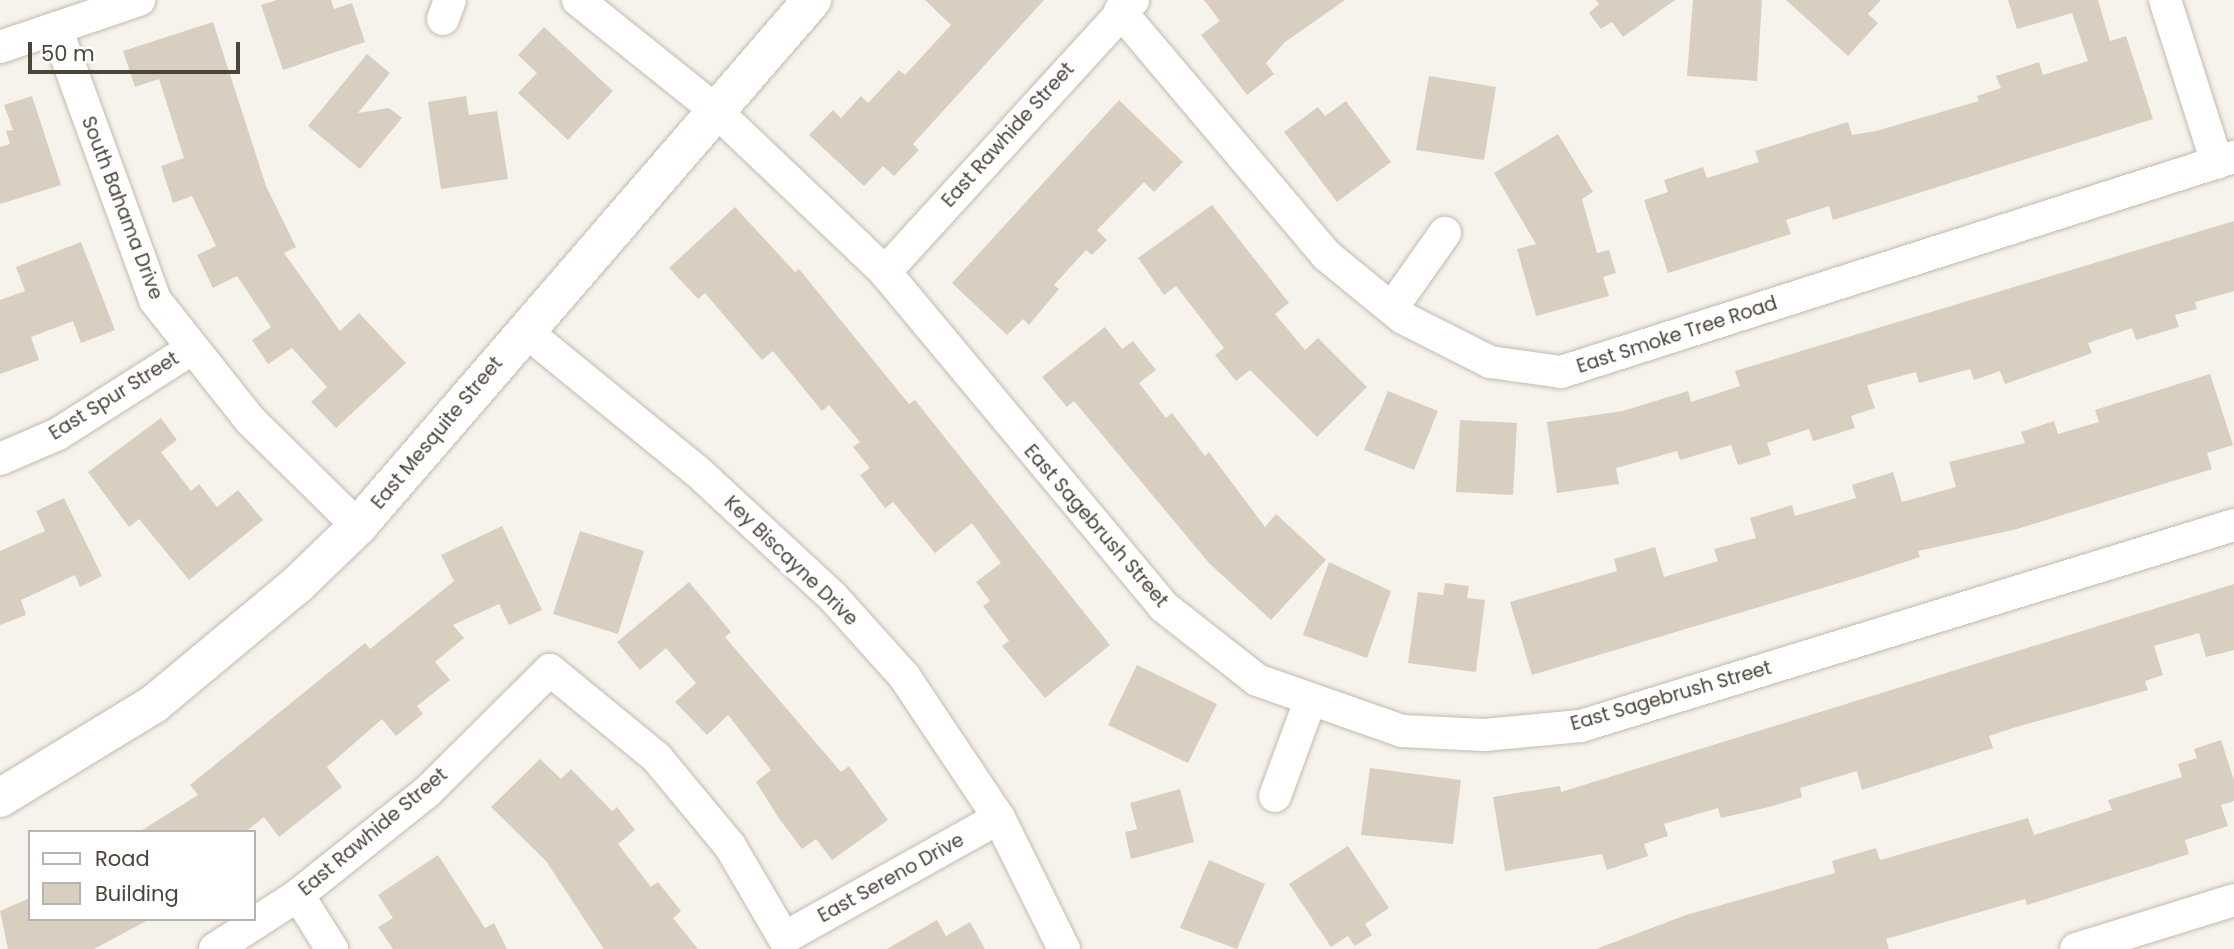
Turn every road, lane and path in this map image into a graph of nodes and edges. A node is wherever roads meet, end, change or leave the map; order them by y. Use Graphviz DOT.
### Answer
graph roads {
  1 [pos="139,0"];
  2 [pos="578,0"];
  3 [pos="812,0"];
  4 [pos="2165,0"];
  5 [pos="1126,5"];
  6 [pos="57,28"];
  7 [pos="0,47"];
  8 [pos="714,108"];
  9 [pos="2225,160"];
  10 [pos="1445,233"];
  11 [pos="885,272"];
  12 [pos="1392,308"];
  13 [pos="524,330"];
  14 [pos="190,350"];
  15 [pos="0,459"];
  16 [pos="2234,525"];
  17 [pos="358,526"];
  18 [pos="1310,701"];
  19 [pos="1275,796"];
  20 [pos="0,798"];
  21 [pos="999,818"];
  22 [pos="298,895"];
  23 [pos="2234,900"];
  24 [pos="784,938"];
  25 [pos="215,949"];
  26 [pos="332,949"];
  27 [pos="1064,949"];
  28 [pos="2076,949"];
  1 -- 6 [label="street"];
  2 -- 8 [label="street, East Sagebrush Street"];
  3 -- 8 [label="street, East Mesquite Street"];
  4 -- 9 [label="street"];
  5 -- 11 [label="street, East Rawhide Street"];
  5 -- 12 [label="street, East Smoke Tree Road"];
  6 -- 7 [label="street"];
  6 -- 14 [label="street, South Bahama Drive"];
  8 -- 11 [label="street, East Sagebrush Street"];
  8 -- 13 [label="street, East Mesquite Street"];
  9 -- 12 [label="street, East Smoke Tree Road"];
  10 -- 12 [label="street"];
  11 -- 18 [label="street, East Sagebrush Street"];
  13 -- 17 [label="street, East Mesquite Street"];
  13 -- 21 [label="street, Key Biscayne Drive"];
  14 -- 15 [label="street, East Spur Street"];
  14 -- 17 [label="street, South Bahama Drive"];
  16 -- 18 [label="street, East Sagebrush Street"];
  17 -- 20 [label="street, East Mesquite Street"];
  18 -- 19 [label="street"];
  21 -- 24 [label="street, East Sereno Drive"];
  21 -- 27 [label="street, Key Biscayne Drive"];
  22 -- 24 [label="street, East Rawhide Street"];
  22 -- 25 [label="street, East Rawhide Street"];
  22 -- 26 [label="street"];
  23 -- 28 [label="street"];
}
